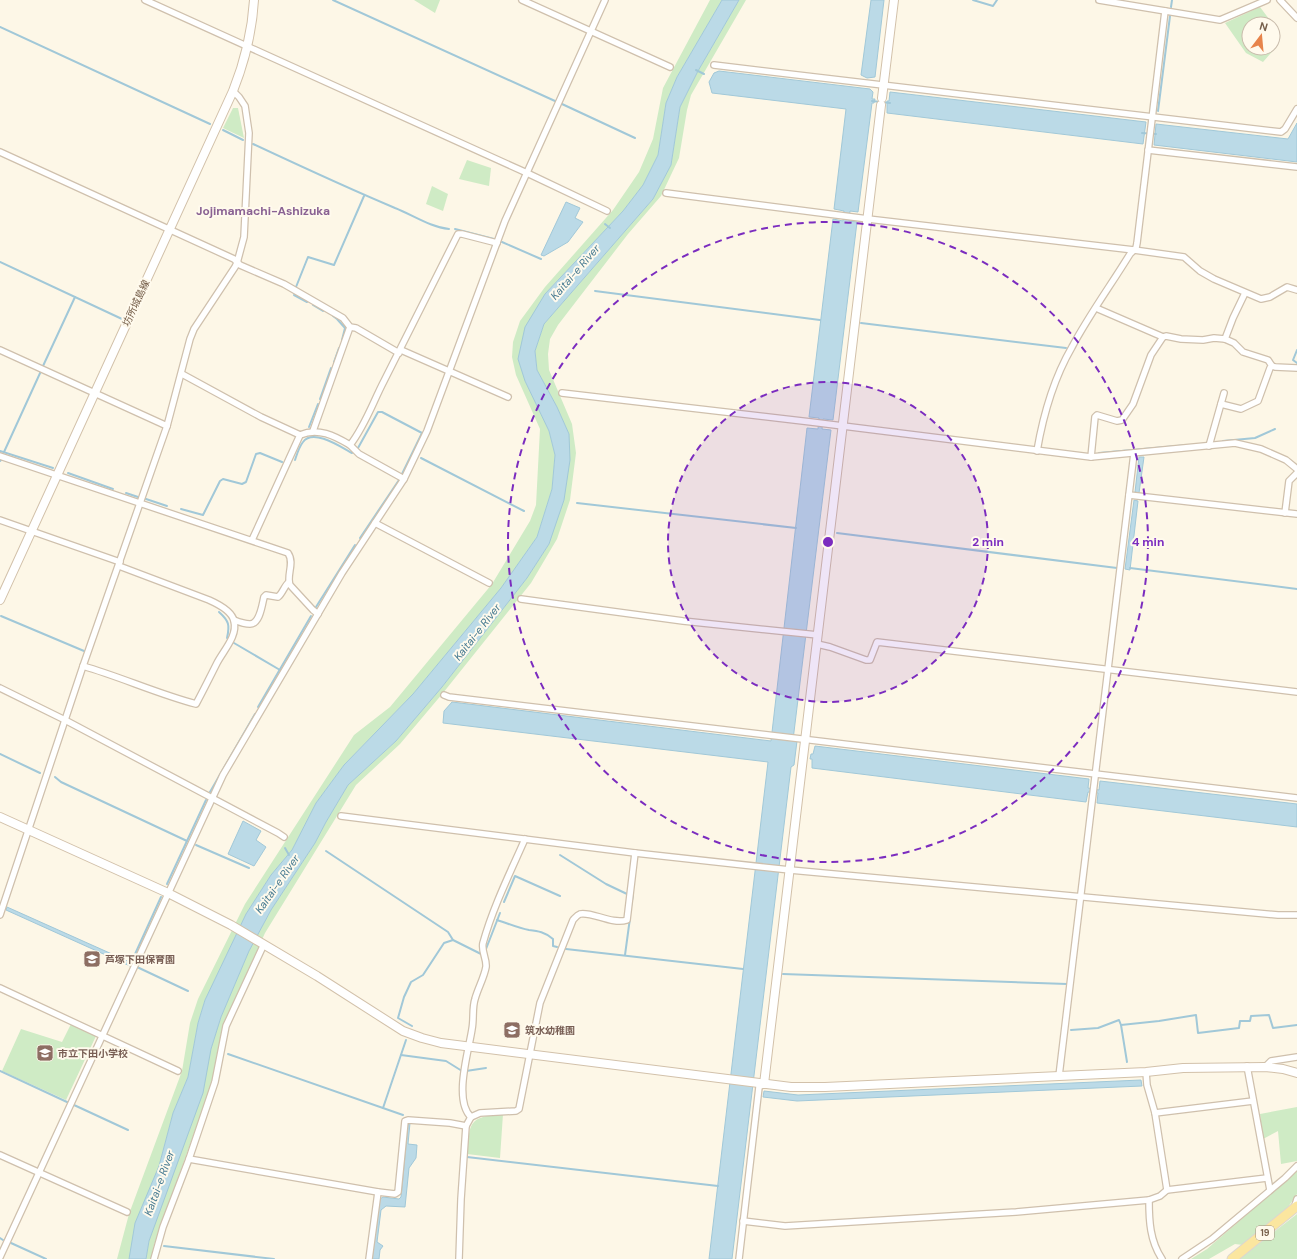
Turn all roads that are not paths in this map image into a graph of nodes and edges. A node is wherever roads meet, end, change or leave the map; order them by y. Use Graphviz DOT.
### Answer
graph roads {
  1 [pos="144,0"];
  2 [pos="254,0"];
  3 [pos="522,0"];
  4 [pos="605,0"];
  5 [pos="894,0"];
  6 [pos="1099,0"];
  7 [pos="1267,0"];
  8 [pos="1280,0"];
  9 [pos="1165,11"];
  10 [pos="1297,18"];
  11 [pos="591,31"];
  12 [pos="248,47"];
  13 [pos="714,65"];
  14 [pos="670,67"];
  15 [pos="883,85"];
  16 [pos="233,92"];
  17 [pos="1297,109"];
  18 [pos="1152,117"];
  19 [pos="1148,150"];
  20 [pos="0,152"];
  21 [pos="1297,167"];
  22 [pos="527,173"];
  23 [pos="666,193"];
  24 [pos="607,211"];
  25 [pos="868,219"];
  26 [pos="169,230"];
  27 [pos="497,243"];
  28 [pos="1134,250"];
  29 [pos="237,263"];
  30 [pos="1297,290"];
  31 [pos="1245,293"];
  32 [pos="1096,308"];
  33 [pos="350,327"];
  34 [pos="1163,337"];
  35 [pos="1225,339"];
  36 [pos="0,350"];
  37 [pos="400,351"];
  38 [pos="1272,366"];
  39 [pos="1297,368"];
  40 [pos="450,371"];
  41 [pos="182,374"];
  42 [pos="95,393"];
  43 [pos="562,393"];
  44 [pos="1224,393"];
  45 [pos="508,397"];
  46 [pos="1221,404"];
  47 [pos="167,426"];
  48 [pos="843,426"];
  49 [pos="313,431"];
  50 [pos="300,435"];
  51 [pos="350,445"];
  52 [pos="1209,446"];
  53 [pos="1037,451"];
  54 [pos="1134,454"];
  55 [pos="0,456"];
  56 [pos="1091,457"];
  57 [pos="1297,469"];
  58 [pos="1297,473"];
  59 [pos="57,475"];
  60 [pos="404,480"];
  61 [pos="1129,495"];
  62 [pos="140,502"];
  63 [pos="1285,513"];
  64 [pos="1297,514"];
  65 [pos="0,520"];
  66 [pos="375,523"];
  67 [pos="32,531"];
  68 [pos="252,540"];
  69 [pos="119,564"];
  70 [pos="289,582"];
  71 [pos="489,583"];
  72 [pos="521,599"];
  73 [pos="0,600"];
  74 [pos="318,614"];
  75 [pos="234,620"];
  76 [pos="818,635"];
  77 [pos="817,644"];
  78 [pos="84,666"];
  79 [pos="1108,670"];
  80 [pos="0,688"];
  81 [pos="1297,692"];
  82 [pos="444,695"];
  83 [pos="65,720"];
  84 [pos="805,739"];
  85 [pos="1096,774"];
  86 [pos="211,797"];
  87 [pos="1297,798"];
  88 [pos="0,816"];
  89 [pos="341,816"];
  90 [pos="28,829"];
  91 [pos="284,837"];
  92 [pos="525,839"];
  93 [pos="635,853"];
  94 [pos="790,870"];
  95 [pos="168,893"];
  96 [pos="1081,896"];
  97 [pos="0,915"];
  98 [pos="1297,915"];
  99 [pos="263,944"];
  100 [pos="0,988"];
  101 [pos="102,1035"];
  102 [pos="469,1046"];
  103 [pos="530,1054"];
  104 [pos="1297,1057"];
  105 [pos="1247,1066"];
  106 [pos="1265,1067"];
  107 [pos="178,1071"];
  108 [pos="1146,1072"];
  109 [pos="1297,1073"];
  110 [pos="1059,1076"];
  111 [pos="764,1084"];
  112 [pos="1253,1101"];
  113 [pos="1155,1112"];
  114 [pos="471,1117"];
  115 [pos="466,1126"];
  116 [pos="0,1155"];
  117 [pos="189,1159"];
  118 [pos="1297,1166"];
  119 [pos="39,1172"];
  120 [pos="1267,1178"];
  121 [pos="1167,1190"];
  122 [pos="1270,1190"];
  123 [pos="378,1192"];
  124 [pos="1297,1199"];
  125 [pos="1149,1200"];
  126 [pos="1295,1207"];
  127 [pos="127,1212"];
  128 [pos="743,1221"];
  129 [pos="0,1257"];
  130 [pos="154,1259"];
  131 [pos="369,1259"];
  132 [pos="459,1259"];
  133 [pos="738,1259"];
  134 [pos="1162,1259"];
  135 [pos="1182,1259"];
  136 [pos="1232,1259"];
  1 -- 12 [label="street"];
  2 -- 12 [label="street, 坊所城島線"];
  3 -- 11 [label="street"];
  4 -- 11 [label="street"];
  5 -- 15 [label="street"];
  6 -- 9 [label="street"];
  7 -- 9 [label="street"];
  8 -- 10 [label="street"];
  9 -- 18 [label="street"];
  11 -- 14 [label="street"];
  11 -- 22 [label="street"];
  12 -- 16 [label="street, 坊所城島線"];
  12 -- 22 [label="street"];
  13 -- 15 [label="street"];
  15 -- 18 [label="street"];
  15 -- 25 [label="street"];
  16 -- 26 [label="street, 坊所城島線"];
  16 -- 29 [label="street"];
  17 -- 18 [label="street"];
  18 -- 19 [label="street"];
  19 -- 21 [label="street"];
  19 -- 28 [label="street"];
  20 -- 26 [label="street"];
  22 -- 24 [label="street"];
  22 -- 27 [label="street"];
  23 -- 25 [label="street"];
  25 -- 28 [label="street"];
  25 -- 48 [label="street"];
  26 -- 29 [label="street"];
  26 -- 42 [label="street, 坊所城島線"];
  27 -- 37 [label="street"];
  27 -- 40 [label="street"];
  28 -- 31 [label="street"];
  28 -- 32 [label="street"];
  29 -- 33 [label="street"];
  29 -- 41 [label="street"];
  30 -- 31 [label="street"];
  31 -- 35 [label="street"];
  32 -- 34 [label="street"];
  32 -- 53 [label="street"];
  33 -- 37 [label="street"];
  33 -- 49 [label="street"];
  34 -- 35 [label="street"];
  34 -- 56 [label="street"];
  35 -- 38 [label="street"];
  36 -- 42 [label="street"];
  37 -- 40 [label="street"];
  37 -- 51 [label="street"];
  38 -- 39 [label="street"];
  38 -- 46 [label="street"];
  40 -- 45 [label="street"];
  40 -- 60 [label="street"];
  41 -- 47 [label="street"];
  41 -- 50 [label="street"];
  42 -- 47 [label="street"];
  42 -- 59 [label="street, 坊所城島線"];
  43 -- 48 [label="street"];
  44 -- 46 [label="street"];
  46 -- 52 [label="street"];
  47 -- 62 [label="street"];
  48 -- 53 [label="street"];
  48 -- 76 [label="street"];
  49 -- 50 [label="street"];
  49 -- 51 [label="street"];
  50 -- 68 [label="street"];
  51 -- 60 [label="street"];
  52 -- 54 [label="street"];
  52 -- 57 [label="street"];
  53 -- 56 [label="street"];
  54 -- 56 [label="street"];
  54 -- 61 [label="street"];
  55 -- 59 [label="street"];
  58 -- 63 [label="street"];
  59 -- 62 [label="street"];
  59 -- 67 [label="street, 坊所城島線"];
  60 -- 66 [label="street"];
  61 -- 63 [label="street"];
  61 -- 79 [label="street"];
  62 -- 68 [label="street"];
  62 -- 69 [label="street"];
  63 -- 64 [label="street"];
  65 -- 67 [label="street"];
  66 -- 71 [label="street"];
  66 -- 74 [label="street"];
  67 -- 69 [label="street"];
  67 -- 73 [label="street, 坊所城島線"];
  68 -- 70 [label="street"];
  69 -- 75 [label="street"];
  69 -- 78 [label="street"];
  70 -- 74 [label="street"];
  70 -- 75 [label="street"];
  72 -- 76 [label="street"];
  74 -- 86 [label="street"];
  75 -- 78 [label="street"];
  76 -- 77 [label="street"];
  77 -- 79 [label="street"];
  77 -- 84 [label="street"];
  78 -- 83 [label="street"];
  79 -- 81 [label="street"];
  79 -- 85 [label="street"];
  80 -- 83 [label="street"];
  82 -- 84 [label="street"];
  83 -- 86 [label="street"];
  83 -- 90 [label="street"];
  84 -- 85 [label="street"];
  84 -- 94 [label="street"];
  85 -- 87 [label="street"];
  85 -- 96 [label="street"];
  86 -- 91 [label="street"];
  86 -- 95 [label="street"];
  88 -- 90 [label="street"];
  89 -- 92 [label="street"];
  90 -- 95 [label="street"];
  90 -- 97 [label="street"];
  92 -- 93 [label="street"];
  92 -- 102 [label="street"];
  93 -- 94 [label="street"];
  93 -- 103 [label="street"];
  94 -- 96 [label="street"];
  94 -- 111 [label="street"];
  95 -- 99 [label="street"];
  95 -- 101 [label="street"];
  96 -- 98 [label="street"];
  96 -- 110 [label="street"];
  99 -- 102 [label="street"];
  99 -- 117 [label="street"];
  100 -- 101 [label="street"];
  101 -- 107 [label="street"];
  101 -- 119 [label="street"];
  102 -- 103 [label="street"];
  102 -- 114 [label="street"];
  103 -- 111 [label="street"];
  103 -- 114 [label="street"];
  104 -- 106 [label="street"];
  105 -- 106 [label="street"];
  105 -- 108 [label="street"];
  105 -- 112 [label="street"];
  106 -- 109 [label="street"];
  108 -- 110 [label="street"];
  108 -- 113 [label="street"];
  110 -- 111 [label="street"];
  111 -- 128 [label="street"];
  112 -- 113 [label="street"];
  112 -- 120 [label="street"];
  113 -- 121 [label="street"];
  114 -- 115 [label="street"];
  115 -- 123 [label="street"];
  115 -- 132 [label="street"];
  116 -- 119 [label="street"];
  117 -- 123 [label="street"];
  117 -- 130 [label="street"];
  118 -- 122 [label="street"];
  119 -- 127 [label="street"];
  119 -- 129 [label="street"];
  120 -- 121 [label="street"];
  120 -- 122 [label="street"];
  121 -- 125 [label="street"];
  122 -- 135 [label="street"];
  123 -- 131 [label="street"];
  124 -- 126 [label="street"];
  125 -- 128 [label="street"];
  125 -- 134 [label="street"];
  126 -- 136 [label="main road, 19"];
  128 -- 133 [label="street"];
}
